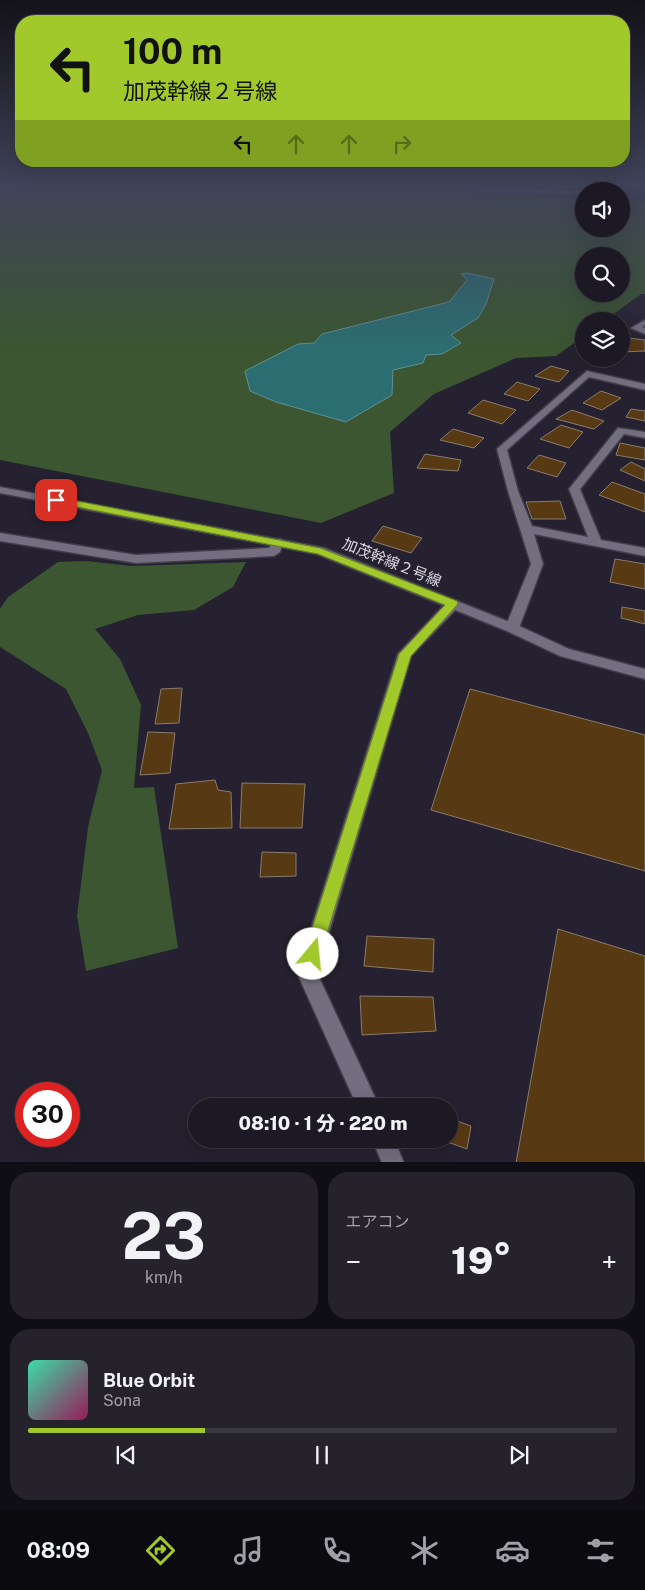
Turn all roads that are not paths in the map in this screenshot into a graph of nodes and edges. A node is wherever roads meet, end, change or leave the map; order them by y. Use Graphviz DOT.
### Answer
graph roads {
  1 [pos="645,322"];
  2 [pos="645,332"];
  3 [pos="645,387"];
  4 [pos="645,435"];
  5 [pos="0,490"];
  6 [pos="527,529"];
  7 [pos="0,537"];
  8 [pos="277,542"];
  9 [pos="596,542"];
  10 [pos="645,552"];
  11 [pos="453,604"];
  12 [pos="512,628"];
  13 [pos="645,674"];
  14 [pos="364,1098"];
  15 [pos="386,1148"];
  16 [pos="393,1162"];
  1 -- 2 [label="street"];
  3 -- 6 [label="street"];
  4 -- 9 [label="street"];
  5 -- 8 [label="street, 加茂幹線２号線"];
  6 -- 9 [label="street"];
  6 -- 12 [label="street"];
  7 -- 8 [label="street"];
  8 -- 11 [label="street, 加茂幹線２号線"];
  9 -- 10 [label="street"];
  11 -- 12 [label="street, 加茂幹線２号線"];
  11 -- 14 [label="street"];
  12 -- 13 [label="street, 加茂幹線２号線"];
  15 -- 16 [label="street"];
}
